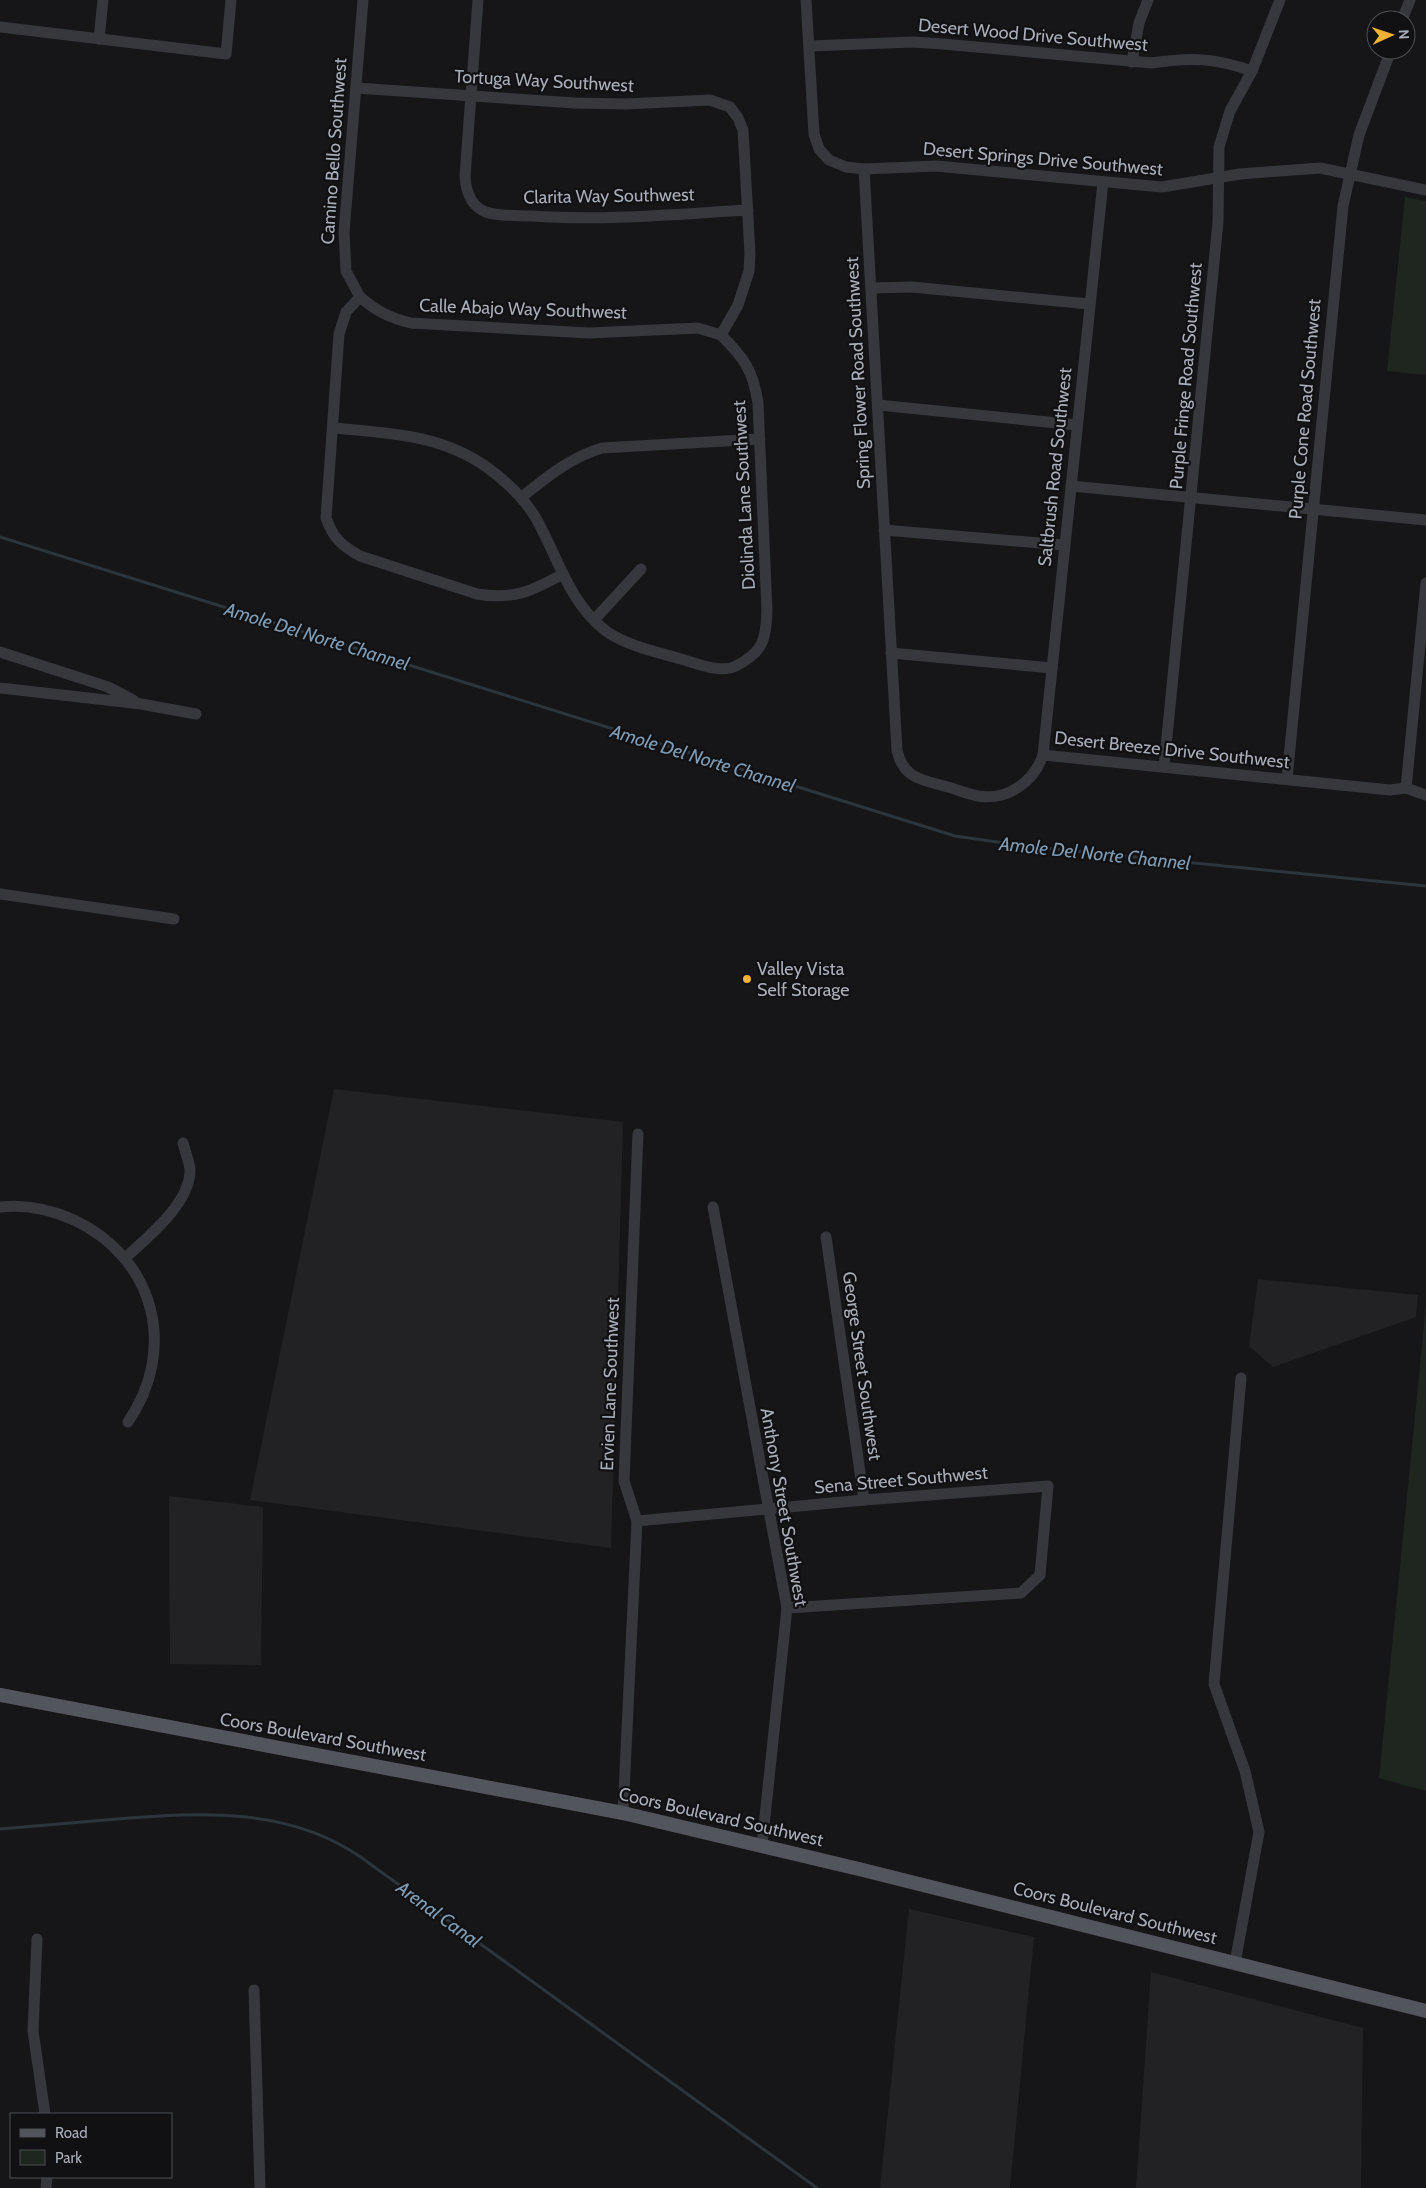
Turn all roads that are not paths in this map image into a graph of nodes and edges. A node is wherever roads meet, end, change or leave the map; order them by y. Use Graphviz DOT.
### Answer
graph roads {
  1 [pos="103,0"];
  2 [pos="231,0"];
  3 [pos="363,0"];
  4 [pos="478,0"];
  5 [pos="806,0"];
  6 [pos="1148,0"];
  7 [pos="1280,0"];
  8 [pos="0,28"];
  9 [pos="99,39"];
  10 [pos="809,46"];
  11 [pos="1387,60"];
  12 [pos="1132,62"];
  13 [pos="1252,71"];
  14 [pos="356,88"];
  15 [pos="470,96"];
  16 [pos="864,169"];
  17 [pos="1350,174"];
  18 [pos="1218,179"];
  19 [pos="1103,182"];
  20 [pos="1426,190"];
  21 [pos="748,210"];
  22 [pos="872,288"];
  23 [pos="360,297"];
  24 [pos="1089,304"];
  25 [pos="721,335"];
  26 [pos="878,406"];
  27 [pos="1078,425"];
  28 [pos="333,428"];
  29 [pos="760,438"];
  30 [pos="1071,486"];
  31 [pos="1192,496"];
  32 [pos="522,497"];
  33 [pos="1313,510"];
  34 [pos="1426,520"];
  35 [pos="884,530"];
  36 [pos="1064,546"];
  37 [pos="641,570"];
  38 [pos="564,574"];
  39 [pos="1426,583"];
  40 [pos="594,620"];
  41 [pos="0,652"];
  42 [pos="891,653"];
  43 [pos="1052,668"];
  44 [pos="0,688"];
  45 [pos="141,704"];
  46 [pos="196,714"];
  47 [pos="1043,755"];
  48 [pos="1164,767"];
  49 [pos="907,772"];
  50 [pos="1287,779"];
  51 [pos="1406,788"];
  52 [pos="1426,795"];
  53 [pos="0,894"];
  54 [pos="174,919"];
  55 [pos="638,1134"];
  56 [pos="183,1143"];
  57 [pos="0,1207"];
  58 [pos="714,1207"];
  59 [pos="826,1237"];
  60 [pos="125,1258"];
  61 [pos="1241,1378"];
  62 [pos="128,1422"];
  63 [pos="864,1500"];
  64 [pos="767,1510"];
  65 [pos="637,1521"];
  66 [pos="786,1608"];
  67 [pos="0,1695"];
  68 [pos="623,1813"];
  69 [pos="762,1845"];
  70 [pos="37,1939"];
  71 [pos="1235,1963"];
  72 [pos="254,1990"];
  73 [pos="1426,2011"];
  74 [pos="45,2113"];
  75 [pos="260,2188"];
  1 -- 9 [label="street"];
  2 -- 9 [label="street"];
  3 -- 14 [label="street, Camino Bello Southwest"];
  4 -- 15 [label="street"];
  5 -- 10 [label="street"];
  6 -- 12 [label="street"];
  7 -- 13 [label="street, Purple Fringe Road Southwest"];
  8 -- 9 [label="street"];
  10 -- 12 [label="street, Desert Wood Drive Southwest"];
  10 -- 16 [label="street"];
  11 -- 17 [label="street, Purple Cone Road Southwest"];
  12 -- 13 [label="street, Desert Wood Drive Southwest"];
  13 -- 18 [label="street, Purple Fringe Road Southwest"];
  14 -- 15 [label="street, Tortuga Way Southwest"];
  14 -- 23 [label="street, Camino Bello Southwest"];
  15 -- 21 [label="street, Tortuga Way Southwest"];
  15 -- 21 [label="street, Clarita Way Southwest"];
  16 -- 19 [label="street, Desert Springs Drive Southwest"];
  16 -- 22 [label="street, Spring Flower Road Southwest"];
  17 -- 18 [label="street, Desert Springs Drive Southwest"];
  17 -- 20 [label="street, Desert Springs Drive Southwest"];
  17 -- 33 [label="street, Purple Cone Road Southwest"];
  18 -- 19 [label="street, Desert Springs Drive Southwest"];
  18 -- 31 [label="street, Purple Fringe Road Southwest"];
  19 -- 24 [label="street, Saltbrush Road Southwest"];
  21 -- 25 [label="street"];
  22 -- 24 [label="street"];
  22 -- 26 [label="street, Spring Flower Road Southwest"];
  23 -- 25 [label="street, Calle Abajo Way Southwest"];
  23 -- 28 [label="street"];
  24 -- 27 [label="street, Saltbrush Road Southwest"];
  25 -- 29 [label="street, Diolinda Lane Southwest"];
  26 -- 27 [label="street"];
  26 -- 35 [label="street, Spring Flower Road Southwest"];
  27 -- 30 [label="street, Saltbrush Road Southwest"];
  28 -- 32 [label="street"];
  28 -- 38 [label="street"];
  29 -- 32 [label="street"];
  29 -- 40 [label="street, Diolinda Lane Southwest"];
  30 -- 31 [label="street"];
  30 -- 36 [label="street, Saltbrush Road Southwest"];
  31 -- 33 [label="street"];
  31 -- 48 [label="street, Purple Fringe Road Southwest"];
  32 -- 38 [label="street"];
  33 -- 34 [label="street"];
  33 -- 50 [label="street, Purple Cone Road Southwest"];
  35 -- 36 [label="street"];
  35 -- 42 [label="street, Spring Flower Road Southwest"];
  36 -- 43 [label="street, Saltbrush Road Southwest"];
  37 -- 40 [label="street"];
  38 -- 40 [label="street"];
  39 -- 51 [label="street"];
  41 -- 45 [label="street"];
  42 -- 43 [label="street"];
  42 -- 49 [label="street, Spring Flower Road Southwest"];
  43 -- 47 [label="street, Saltbrush Road Southwest"];
  44 -- 45 [label="street"];
  45 -- 46 [label="street"];
  47 -- 48 [label="street, Desert Breeze Drive Southwest"];
  47 -- 49 [label="street, Desert Breeze Drive Southwest"];
  48 -- 50 [label="street, Desert Breeze Drive Southwest"];
  50 -- 51 [label="street, Desert Breeze Drive Southwest"];
  51 -- 52 [label="street, Desert Breeze Drive Southwest"];
  53 -- 54 [label="street"];
  55 -- 65 [label="street, Ervien Lane Southwest"];
  56 -- 60 [label="street"];
  57 -- 60 [label="street"];
  58 -- 64 [label="street, Anthony Street Southwest"];
  59 -- 63 [label="street, George Street Southwest"];
  60 -- 62 [label="street"];
  61 -- 71 [label="street"];
  63 -- 64 [label="street, Sena Street Southwest"];
  63 -- 66 [label="street, Sena Street Southwest"];
  64 -- 65 [label="street, Sena Street Southwest"];
  64 -- 66 [label="street, Anthony Street Southwest"];
  65 -- 68 [label="street, Ervien Lane Southwest"];
  66 -- 69 [label="street, Anthony Street Southwest"];
  67 -- 68 [label="main road, Coors Boulevard Southwest"];
  68 -- 69 [label="main road, Coors Boulevard Southwest"];
  69 -- 71 [label="main road, Coors Boulevard Southwest"];
  70 -- 74 [label="street"];
  71 -- 73 [label="main road, Coors Boulevard Southwest"];
  72 -- 75 [label="street"];
}
